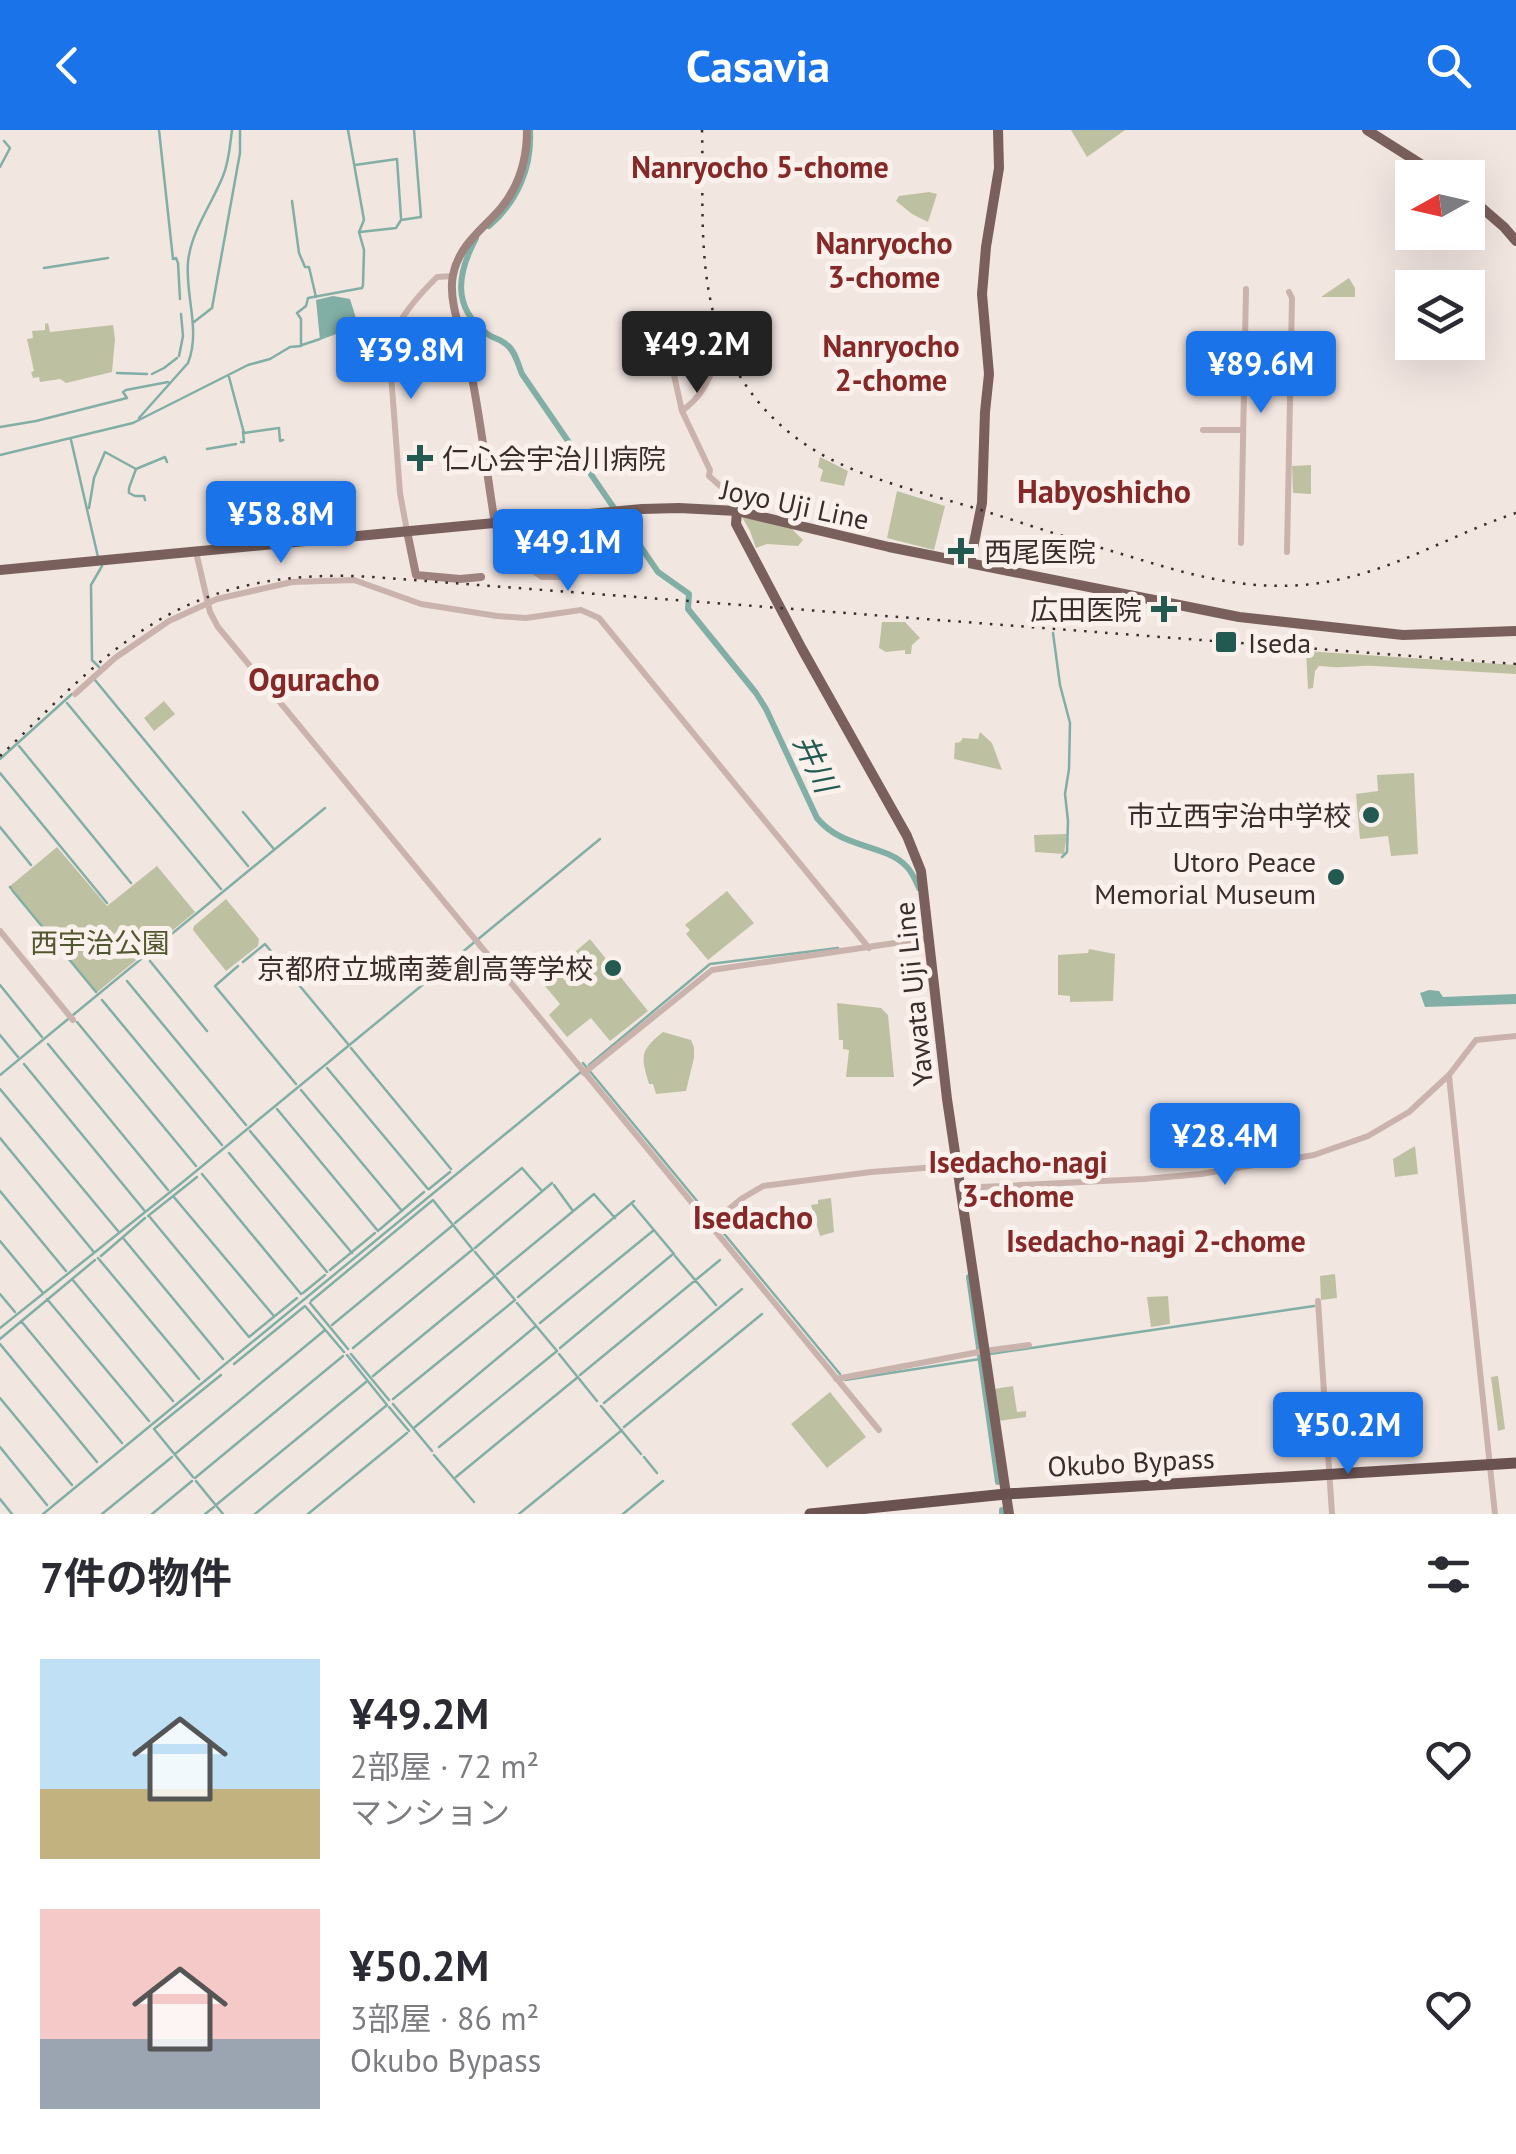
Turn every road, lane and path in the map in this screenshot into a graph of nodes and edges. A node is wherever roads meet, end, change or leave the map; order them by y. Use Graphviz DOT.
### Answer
graph roads {
  1 [pos="527,130"];
  2 [pos="998,130"];
  3 [pos="1367,130"];
  4 [pos="1414,160"];
  5 [pos="1485,211"];
  6 [pos="1516,241"];
  7 [pos="452,276"];
  8 [pos="1246,289"];
  9 [pos="1290,292"];
  10 [pos="657,315"];
  11 [pos="712,369"];
  12 [pos="682,411"];
  13 [pos="1203,430"];
  14 [pos="1242,430"];
  15 [pos="737,510"];
  16 [pos="495,524"];
  17 [pos="406,531"];
  18 [pos="1240,543"];
  19 [pos="196,552"];
  20 [pos="1288,552"];
  21 [pos="970,563"];
  22 [pos="0,570"];
  23 [pos="481,577"];
  24 [pos="562,577"];
  25 [pos="208,603"];
  26 [pos="1516,631"];
  27 [pos="75,694"];
  28 [pos="0,931"];
  29 [pos="926,938"];
  30 [pos="869,948"];
  31 [pos="72,1019"];
  32 [pos="1516,1036"];
  33 [pos="585,1071"];
  34 [pos="1449,1075"];
  35 [pos="950,1166"];
  36 [pos="960,1188"];
  37 [pos="714,1222"];
  38 [pos="1318,1301"];
  39 [pos="1029,1345"];
  40 [pos="979,1353"];
  41 [pos="840,1377"];
  42 [pos="879,1430"];
  43 [pos="1516,1466"];
  44 [pos="1489,1467"];
  45 [pos="1330,1477"];
  46 [pos="1007,1497"];
  47 [pos="810,1514"];
  48 [pos="866,1514"];
  49 [pos="1009,1514"];
  50 [pos="1332,1514"];
  51 [pos="1495,1514"];
  1 -- 7 [label="main road"];
  2 -- 21 [label="main road"];
  3 -- 4 [label="main road"];
  5 -- 6 [label="main road"];
  7 -- 16 [label="main road"];
  7 -- 17 [label="street"];
  8 -- 14 [label="street"];
  9 -- 20 [label="street"];
  10 -- 12 [label="street"];
  11 -- 12 [label="street"];
  12 -- 15 [label="street"];
  13 -- 14 [label="street"];
  14 -- 18 [label="street"];
  15 -- 16 [label="main road, Joyo Uji Line"];
  15 -- 21 [label="main road, Joyo Uji Line"];
  15 -- 29 [label="main road, Yawata Uji Line"];
  16 -- 17 [label="main road, Joyo Uji Line"];
  16 -- 24 [label="street"];
  17 -- 19 [label="main road, Joyo Uji Line"];
  17 -- 23 [label="main road"];
  19 -- 22 [label="main road, Joyo Uji Line"];
  19 -- 25 [label="street"];
  21 -- 26 [label="main road, Joyo Uji Line"];
  25 -- 27 [label="street"];
  25 -- 30 [label="street"];
  25 -- 33 [label="street"];
  28 -- 31 [label="street"];
  29 -- 30 [label="street"];
  29 -- 36 [label="main road, Yawata Uji Line"];
  30 -- 33 [label="street"];
  32 -- 34 [label="street"];
  33 -- 37 [label="street"];
  34 -- 36 [label="street"];
  34 -- 44 [label="street"];
  35 -- 37 [label="street"];
  36 -- 40 [label="main road, Yawata Uji Line"];
  37 -- 41 [label="street"];
  38 -- 45 [label="street"];
  39 -- 40 [label="street"];
  40 -- 41 [label="street"];
  40 -- 46 [label="main road, Yawata Uji Line"];
  41 -- 42 [label="street"];
  43 -- 44 [label="highway, Okubo Bypass"];
  44 -- 45 [label="highway, Okubo Bypass"];
  44 -- 51 [label="street"];
  45 -- 46 [label="highway, Okubo Bypass"];
  45 -- 50 [label="street"];
  46 -- 47 [label="highway, Okubo Bypass"];
  46 -- 48 [label="highway, Okubo Bypass"];
  46 -- 49 [label="main road, Yawata Uji Line"];
}
